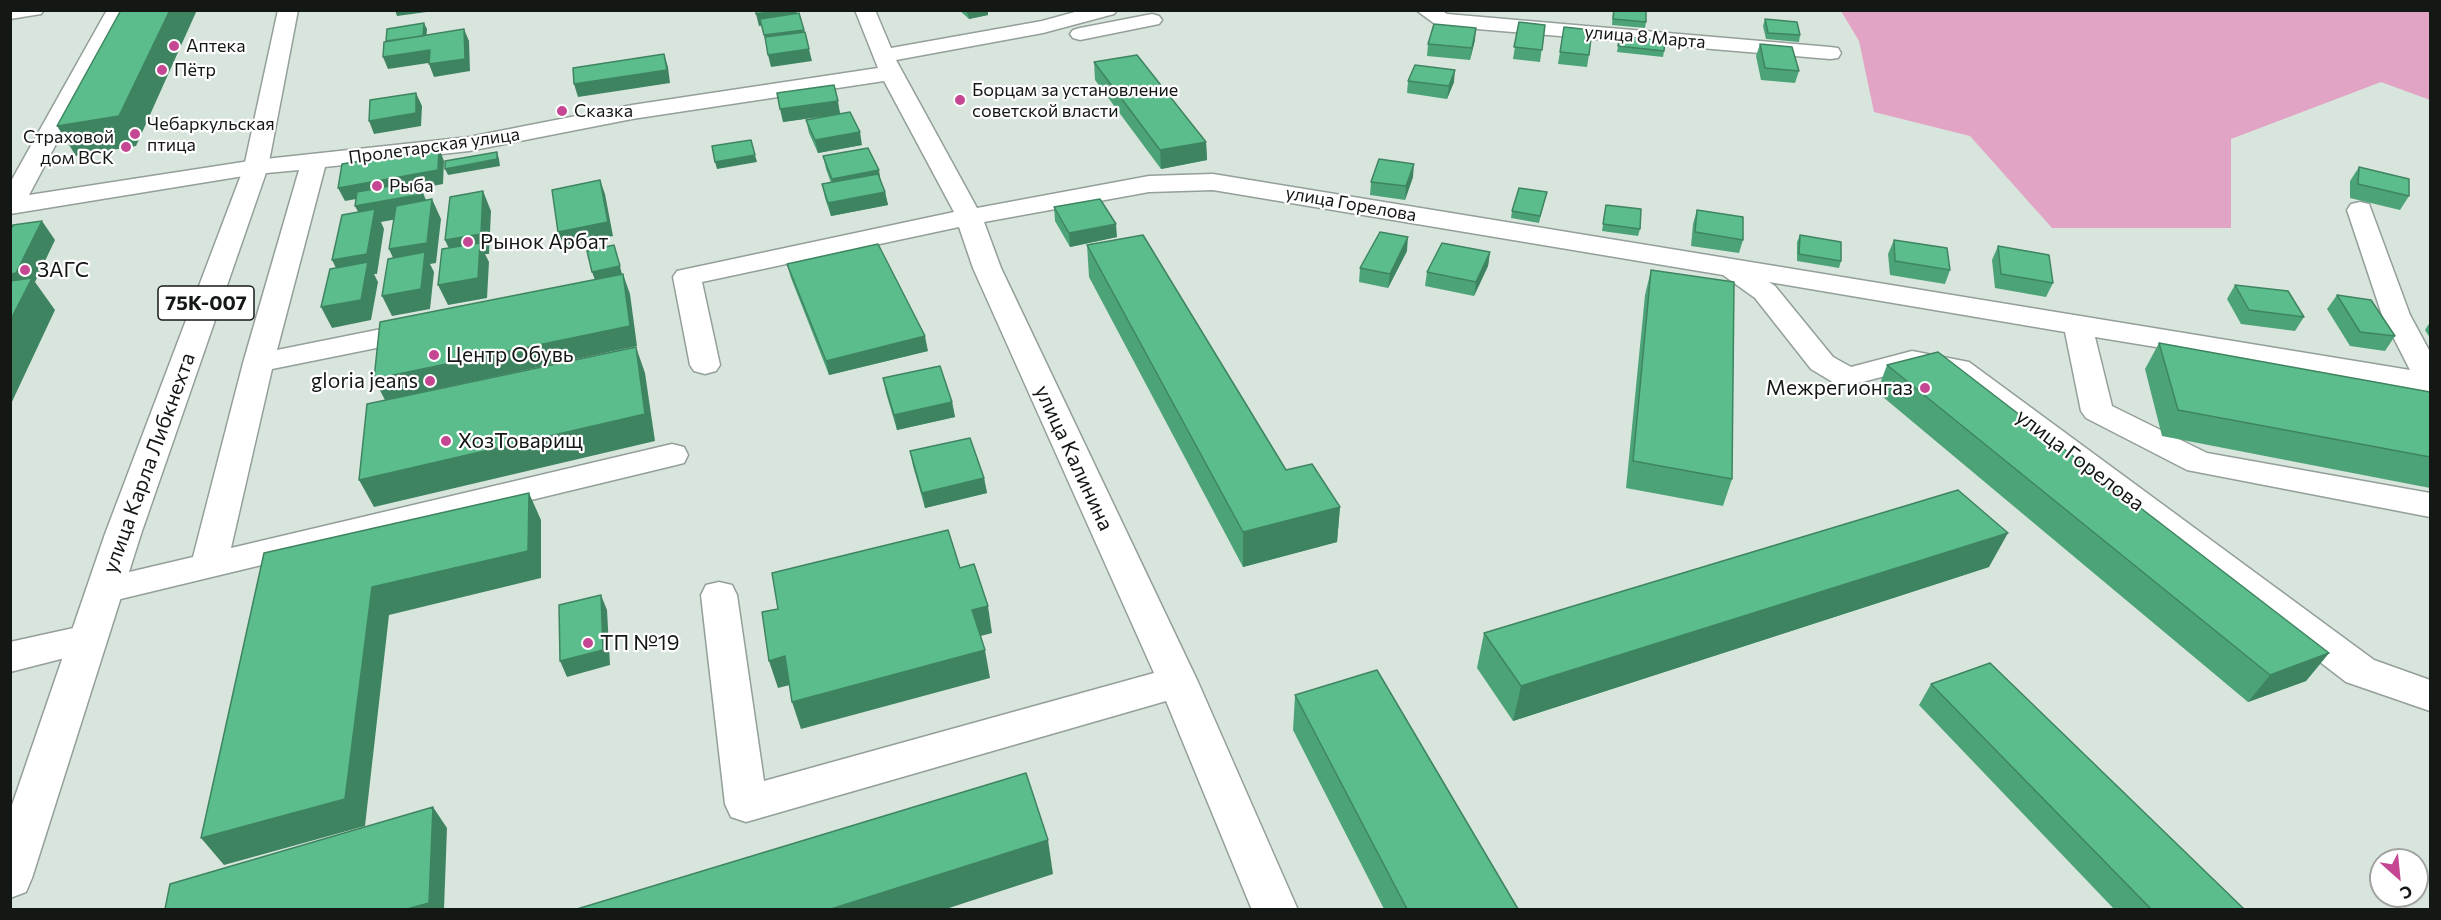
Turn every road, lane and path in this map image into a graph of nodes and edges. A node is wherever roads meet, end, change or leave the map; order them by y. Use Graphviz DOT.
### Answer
graph roads {
  1 [pos="34,10"];
  2 [pos="117,10"];
  3 [pos="288,10"];
  4 [pos="865,10"];
  5 [pos="1107,10"];
  6 [pos="1426,10"];
  7 [pos="10,13"];
  8 [pos="1152,20"];
  9 [pos="999,36"];
  10 [pos="1830,53"];
  11 [pos="887,65"];
  12 [pos="314,161"];
  13 [pos="256,167"];
  14 [pos="20,210"];
  15 [pos="2360,210"];
  16 [pos="969,217"];
  17 [pos="1731,269"];
  18 [pos="448,325"];
  19 [pos="2078,326"];
  20 [pos="258,363"];
  21 [pos="705,365"];
  22 [pos="2430,382"];
  23 [pos="672,456"];
  24 [pos="2430,504"];
  25 [pos="209,566"];
  26 [pos="104,590"];
  27 [pos="719,595"];
  28 [pos="87,639"];
  29 [pos="10,657"];
  30 [pos="1178,682"];
  31 [pos="2430,696"];
  32 [pos="10,878"];
  33 [pos="1275,909"];
  1 -- 7 [label="street"];
  2 -- 14 [label="street"];
  3 -- 13 [label="street, улица Карла Либкнехта / 75К-007"];
  4 -- 11 [label="street, улица Калинина"];
  5 -- 9 [label="street, Пролетарская улица"];
  6 -- 10 [label="street, улица 8 Марта"];
  8 -- 9 [label="street"];
  9 -- 11 [label="street, Пролетарская улица"];
  11 -- 12 [label="street, Пролетарская улица"];
  11 -- 16 [label="street, улица Калинина"];
  12 -- 13 [label="street, Пролетарская улица"];
  12 -- 20 [label="street"];
  13 -- 14 [label="street, Пролетарская улица"];
  13 -- 26 [label="street, улица Карла Либкнехта / 75К-007"];
  15 -- 22 [label="street"];
  16 -- 17 [label="street, улица Горелова"];
  16 -- 21 [label="street, улица Горелова"];
  16 -- 30 [label="street, улица Калинина"];
  17 -- 19 [label="street, улица Горелова"];
  17 -- 31 [label="street, улица Горелова"];
  18 -- 20 [label="street"];
  19 -- 22 [label="street, улица Горелова"];
  19 -- 24 [label="street"];
  20 -- 25 [label="street"];
  23 -- 25 [label="street"];
  25 -- 26 [label="street"];
  26 -- 28 [label="street, улица Карла Либкнехта / 75К-007"];
  27 -- 30 [label="street"];
  28 -- 29 [label="street"];
  28 -- 32 [label="street, улица Карла Либкнехта / 75К-007"];
  30 -- 33 [label="street, улица Калинина"];
}
